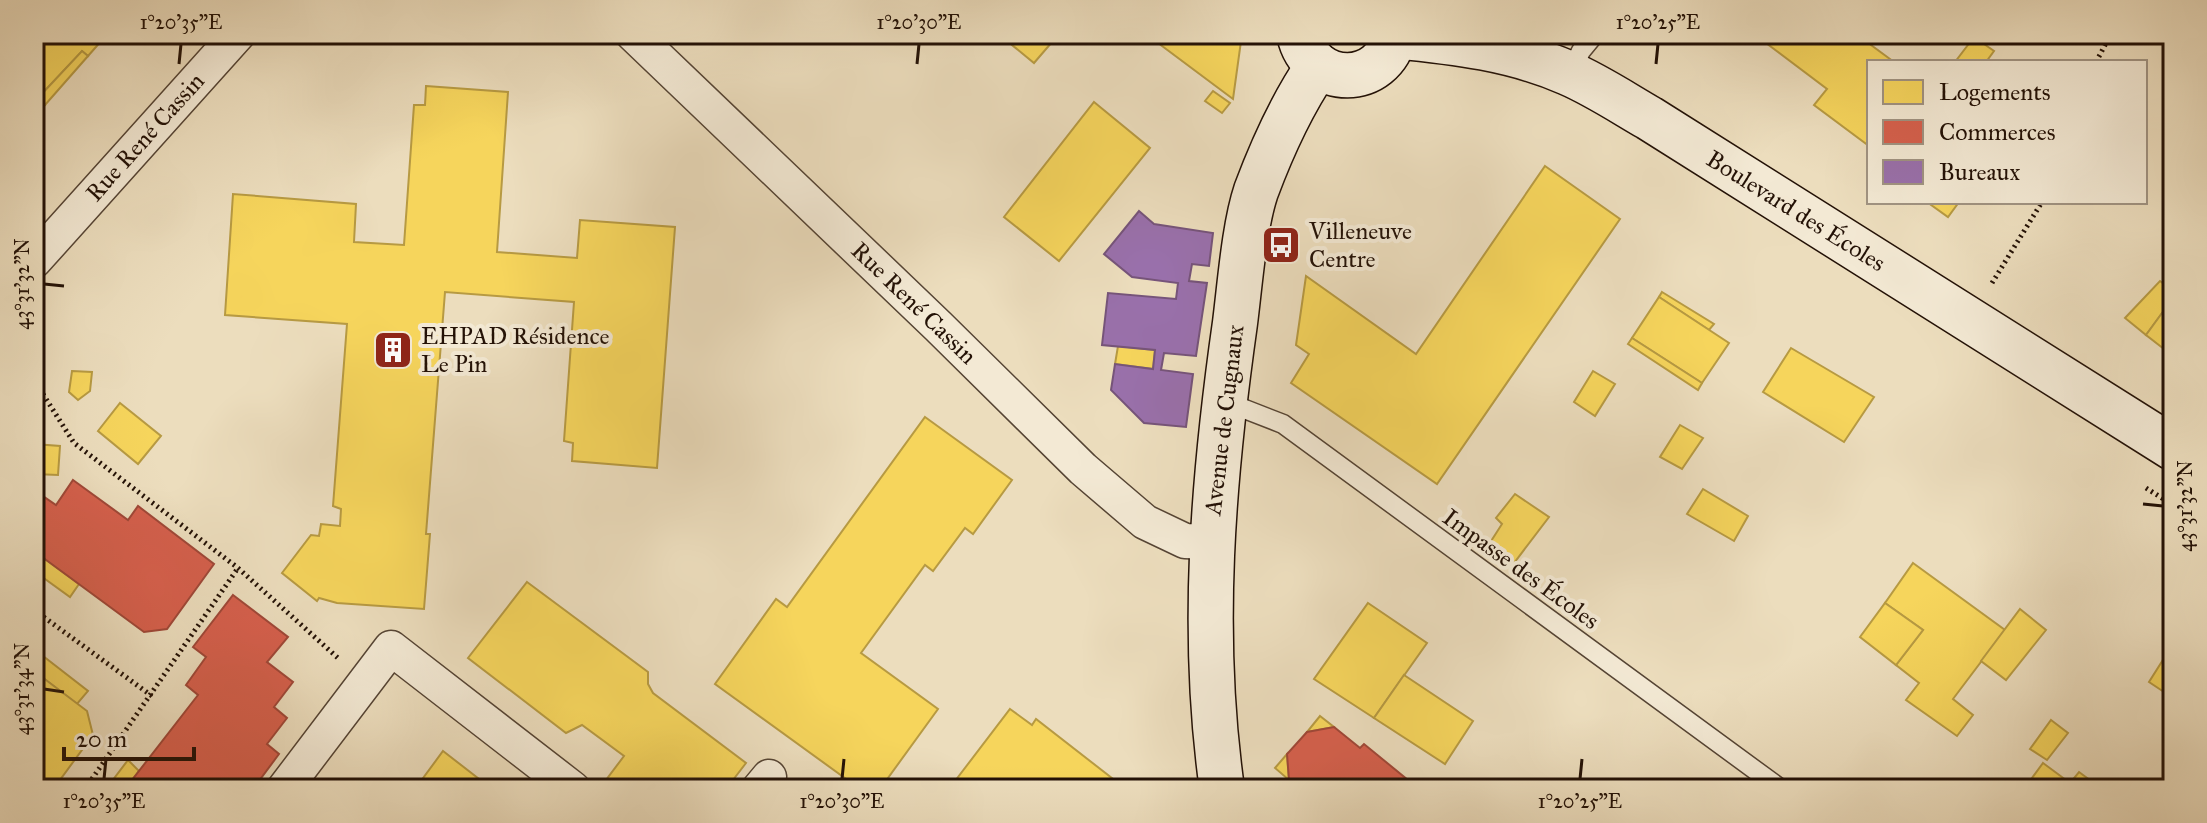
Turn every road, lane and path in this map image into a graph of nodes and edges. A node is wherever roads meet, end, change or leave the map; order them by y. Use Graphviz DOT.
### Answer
graph roads {
  1 [pos="238,34"];
  2 [pos="633,34"];
  3 [pos="1595,34"];
  4 [pos="2111,34"];
  5 [pos="1395,35"];
  6 [pos="1308,50"];
  7 [pos="2097,60"];
  8 [pos="1570,74"];
  9 [pos="2041,204"];
  10 [pos="40,243"];
  11 [pos="1985,294"];
  12 [pos="34,372"];
  13 [pos="1224,401"];
  14 [pos="2173,448"];
  15 [pos="1211,542"];
  16 [pos="238,568"];
  17 [pos="34,610"];
  18 [pos="363,681"];
  19 [pos="152,696"];
  20 [pos="85,789"];
  21 [pos="284,789"];
  22 [pos="573,789"];
  23 [pos="1222,789"];
  24 [pos="1781,789"];
  1 -- 10 [label="street, Rue René Cassin"];
  2 -- 15 [label="street, Rue René Cassin"];
  3 -- 8 [label="lane"];
  4 -- 7 [label="path"];
  5 -- 6 [label="street"];
  5 -- 8 [label="street, Boulevard des Écoles"];
  6 -- 13 [label="street, Avenue de Cugnaux"];
  8 -- 14 [label="street, Boulevard des Écoles"];
  9 -- 11 [label="path"];
  12 -- 16 [label="path"];
  13 -- 15 [label="street, Avenue de Cugnaux"];
  13 -- 24 [label="lane, Impasse des Écoles"];
  15 -- 23 [label="street, Avenue de Cugnaux"];
  16 -- 18 [label="path"];
  16 -- 19 [label="path"];
  17 -- 19 [label="path"];
  18 -- 21 [label="street"];
  18 -- 22 [label="street"];
  19 -- 20 [label="path"];
}
